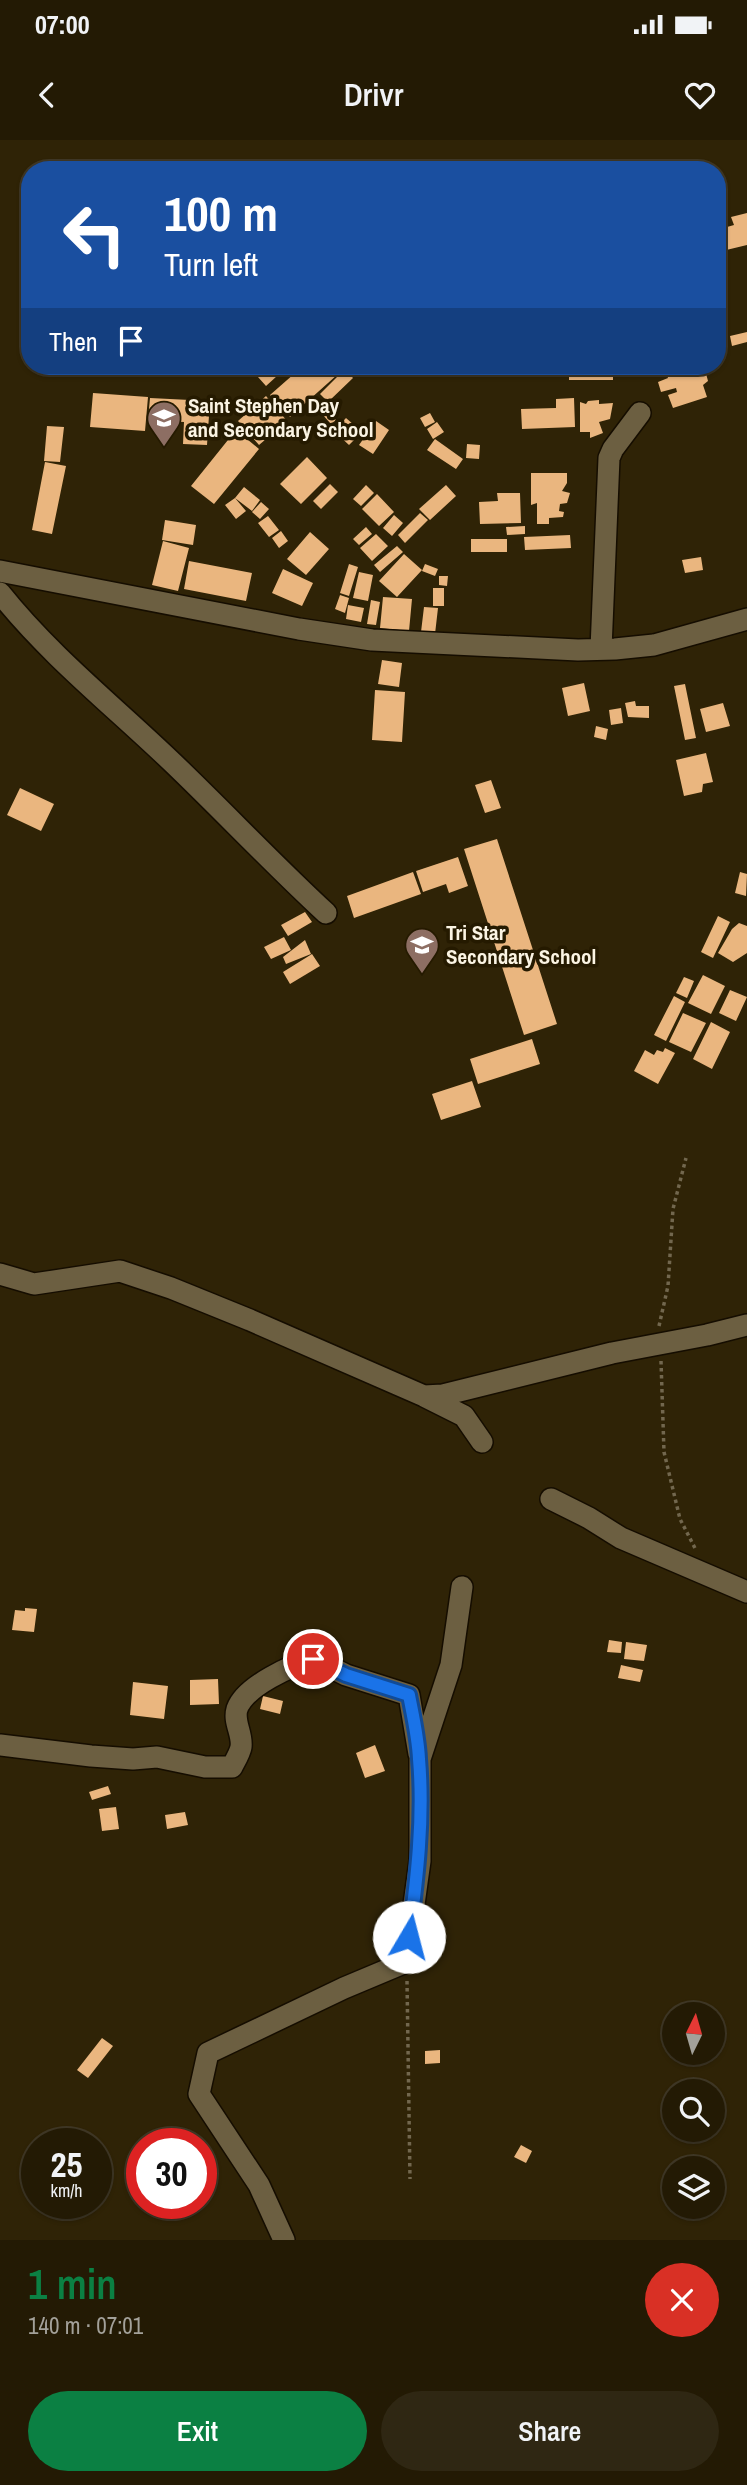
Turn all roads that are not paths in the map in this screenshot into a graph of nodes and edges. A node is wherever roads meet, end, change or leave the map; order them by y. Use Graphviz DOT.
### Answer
graph roads {
  1 [pos="640,414"];
  2 [pos="0,571"];
  3 [pos="0,593"];
  4 [pos="747,619"];
  5 [pos="601,649"];
  6 [pos="326,913"];
  7 [pos="0,1274"];
  8 [pos="747,1325"];
  9 [pos="424,1396"];
  10 [pos="482,1442"];
  11 [pos="551,1499"];
  12 [pos="462,1587"];
  13 [pos="747,1592"];
  14 [pos="0,1745"];
  15 [pos="419,1759"];
  16 [pos="284,2240"];
  1 -- 5 [label="street"];
  2 -- 5 [label="street"];
  3 -- 6 [label="street"];
  4 -- 5 [label="street"];
  7 -- 9 [label="street"];
  8 -- 9 [label="street"];
  9 -- 10 [label="street"];
  11 -- 13 [label="street"];
  12 -- 15 [label="street"];
  14 -- 15 [label="street"];
  15 -- 16 [label="street"];
}
